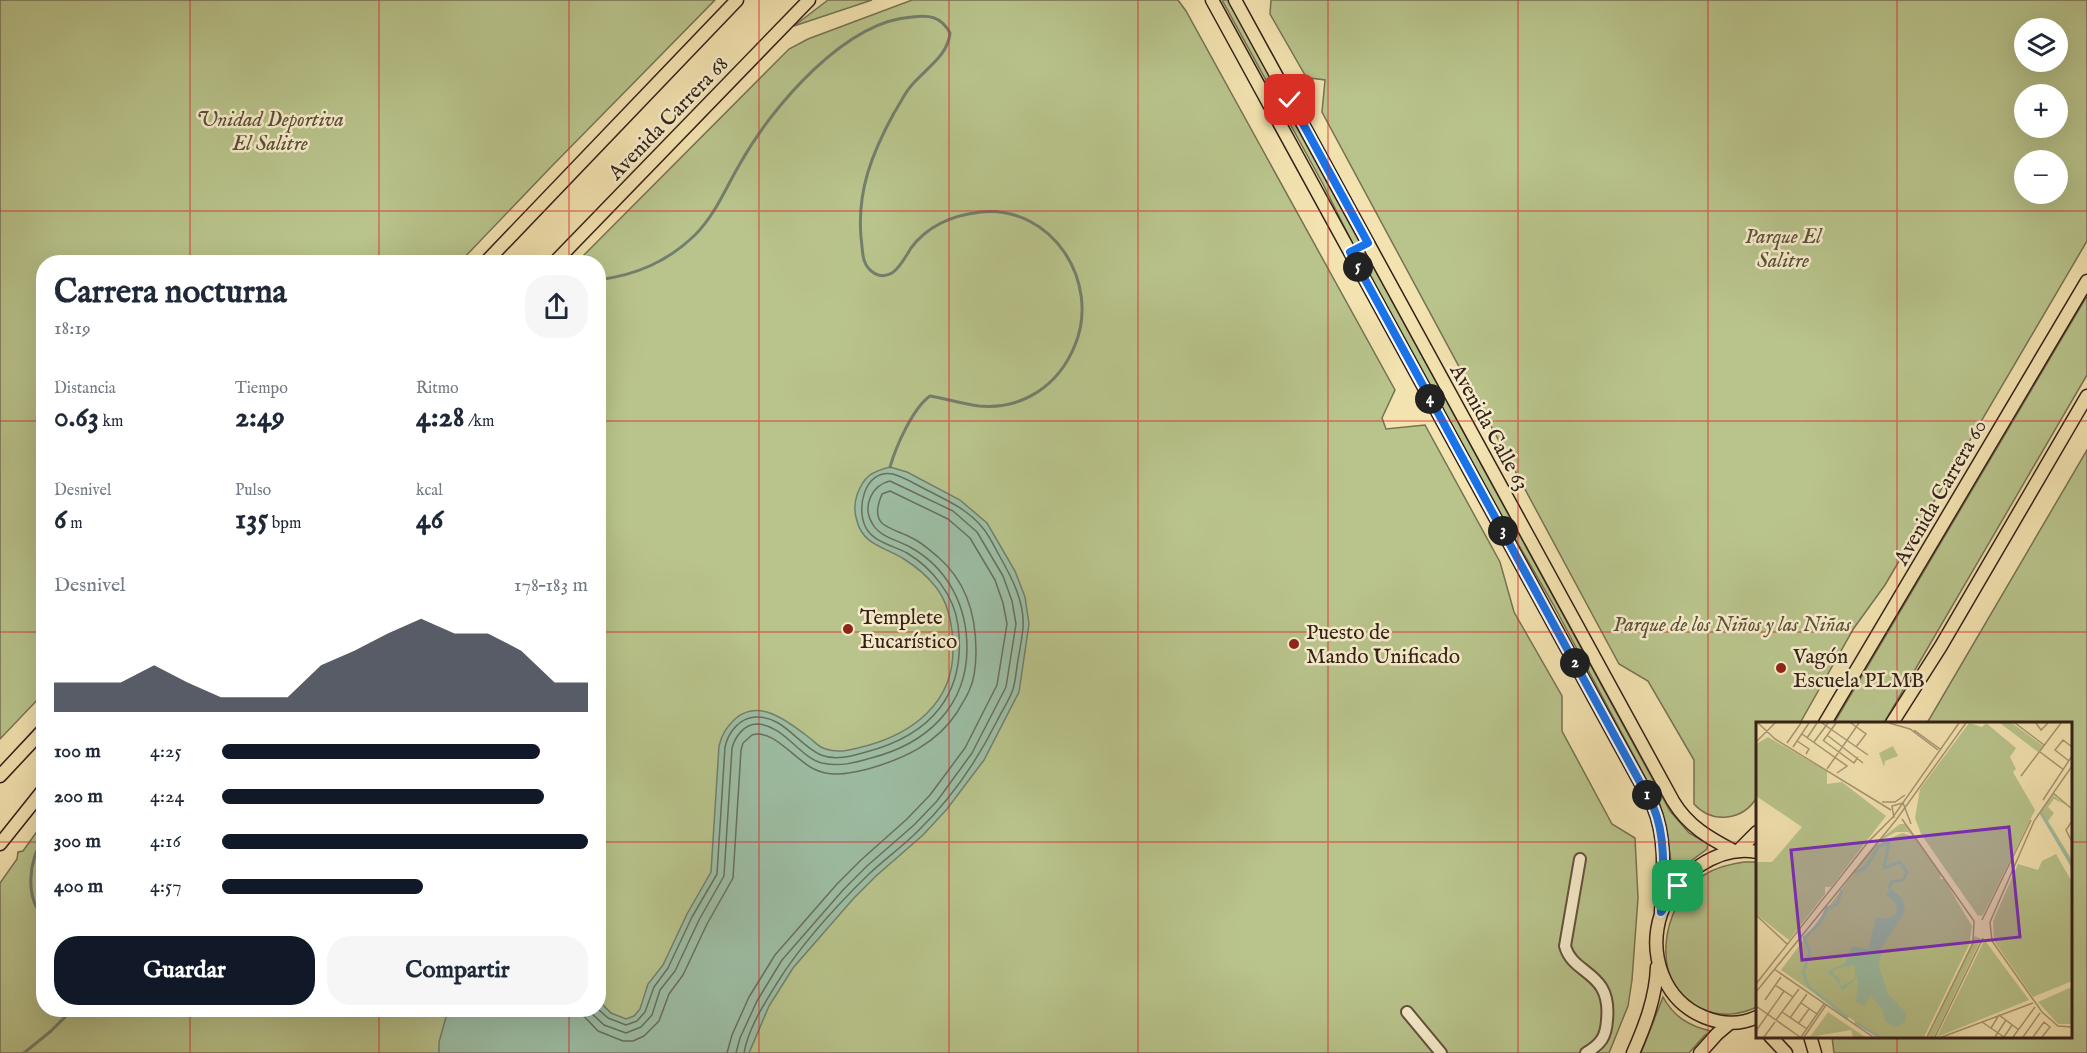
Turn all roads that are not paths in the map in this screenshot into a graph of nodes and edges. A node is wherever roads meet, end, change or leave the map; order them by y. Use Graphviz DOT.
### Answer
graph roads {
  1 [pos="737,0"];
  2 [pos="1212,0"];
  3 [pos="1235,0"];
  4 [pos="808,3"];
  5 [pos="1368,243"];
  6 [pos="1350,252"];
  7 [pos="493,255"];
  8 [pos="562,255"];
  9 [pos="2087,281"];
  10 [pos="2087,396"];
  11 [pos="1826,722"];
  12 [pos="1893,722"];
  13 [pos="36,738"];
  14 [pos="0,776"];
  15 [pos="36,799"];
  16 [pos="1756,833"];
  17 [pos="0,844"];
  18 [pos="1737,851"];
  19 [pos="1756,852"];
  20 [pos="1580,859"];
  21 [pos="1661,912"];
  22 [pos="1657,959"];
  23 [pos="1407,1012"];
  24 [pos="1756,1017"];
  25 [pos="1736,1023"];
  26 [pos="1756,1029"];
  27 [pos="1772,1038"];
  28 [pos="1811,1038"];
  29 [pos="1442,1053"];
  30 [pos="1586,1053"];
  31 [pos="1633,1053"];
  32 [pos="1700,1053"];
  33 [pos="1786,1053"];
  34 [pos="1815,1053"];
  1 -- 7 [label="main road, Avenida Carrera 68"];
  2 -- 6 [label="main road, Avenida Calle 63"];
  3 -- 5 [label="main road, Avenida Calle 63"];
  4 -- 8 [label="main road, Avenida Carrera 68"];
  5 -- 6 [label="main road"];
  5 -- 18 [label="main road, Avenida Calle 63"];
  6 -- 21 [label="main road, Avenida Calle 63"];
  9 -- 11 [label="main road, Avenida Carrera 60"];
  10 -- 12 [label="main road"];
  13 -- 14 [label="main road"];
  15 -- 17 [label="main road"];
  16 -- 18 [label="main road"];
  18 -- 19 [label="main road"];
  18 -- 21 [label="main road"];
  20 -- 30 [label="street"];
  21 -- 22 [label="main road, Avenida Calle 63"];
  22 -- 25 [label="main road"];
  22 -- 31 [label="main road"];
  23 -- 29 [label="street"];
  24 -- 25 [label="main road"];
  25 -- 26 [label="main road"];
  25 -- 32 [label="main road"];
  27 -- 33 [label="main road"];
  28 -- 34 [label="main road"];
}
